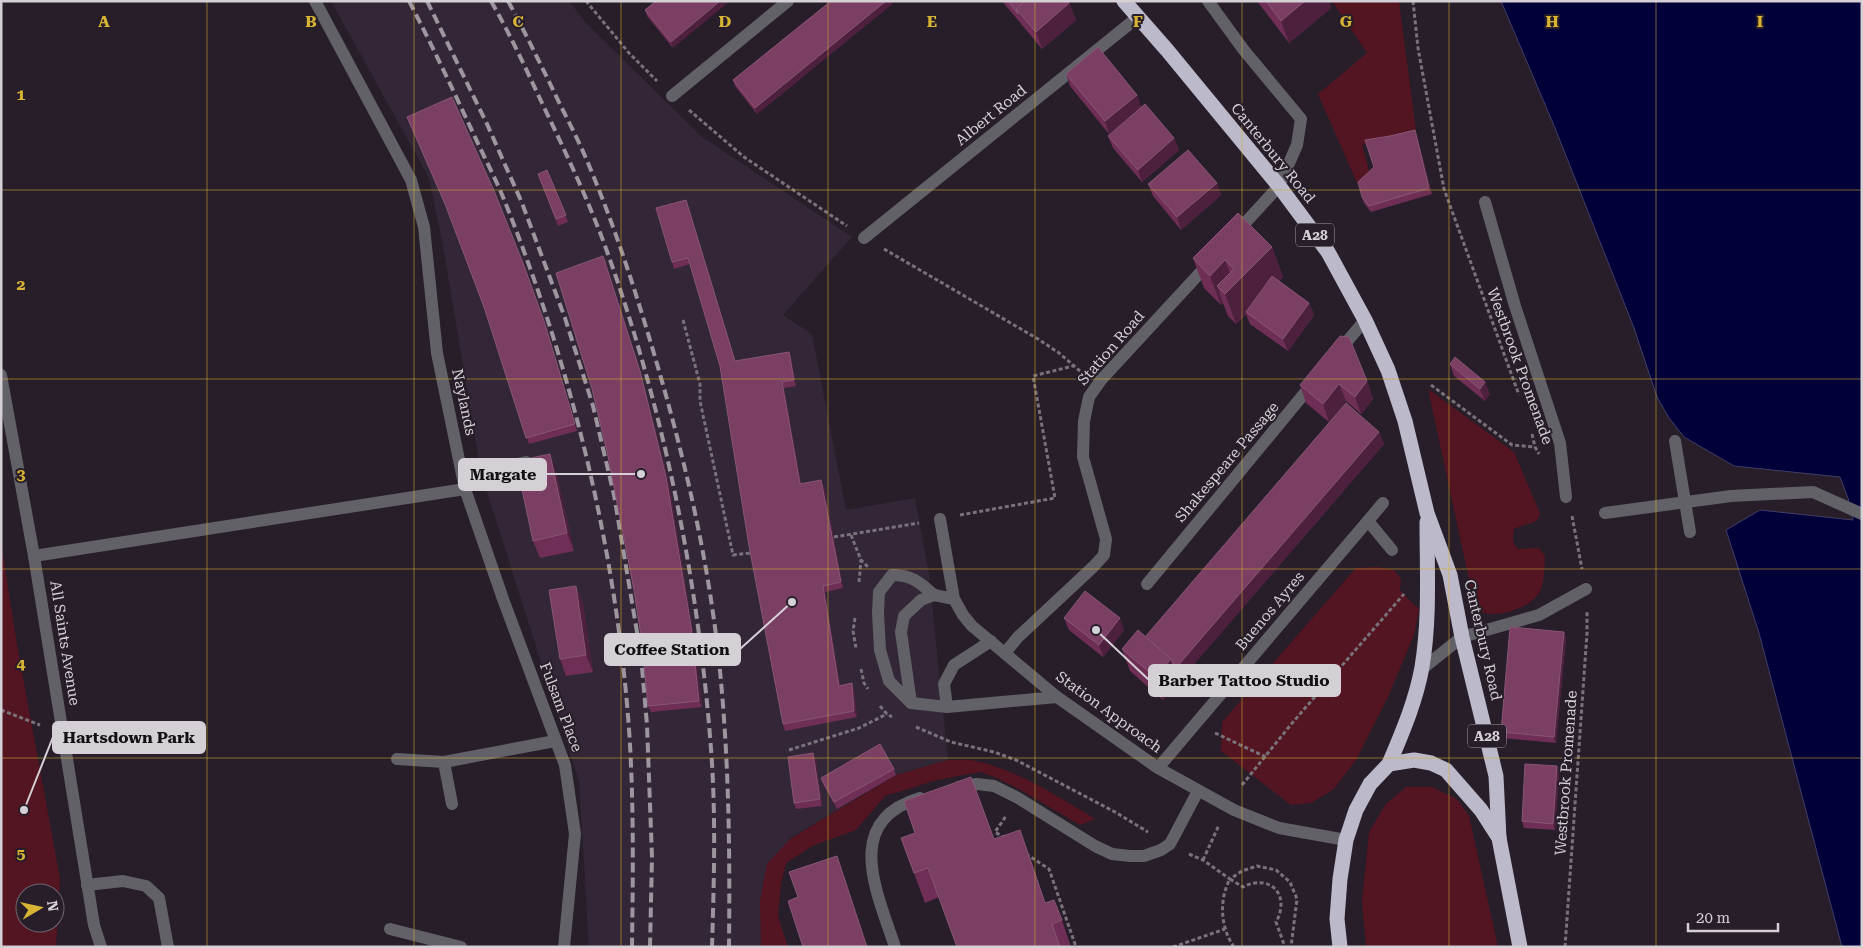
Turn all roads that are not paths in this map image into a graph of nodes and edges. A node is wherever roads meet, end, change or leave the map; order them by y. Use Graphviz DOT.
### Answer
graph roads {
  1 [pos="315,1"];
  2 [pos="788,1"];
  3 [pos="1124,1"];
  4 [pos="1208,1"];
  5 [pos="1138,17"];
  6 [pos="672,96"];
  7 [pos="1279,186"];
  8 [pos="1485,202"];
  9 [pos="864,238"];
  10 [pos="1365,320"];
  11 [pos="1334,357"];
  12 [pos="1322,372"];
  13 [pos="1,374"];
  14 [pos="1675,441"];
  15 [pos="526,462"];
  16 [pos="464,483"];
  17 [pos="1566,497"];
  18 [pos="1383,503"];
  19 [pos="1685,503"];
  20 [pos="1427,513"];
  21 [pos="1605,513"];
  22 [pos="1862,514"];
  23 [pos="940,519"];
  24 [pos="1368,521"];
  25 [pos="1690,532"];
  26 [pos="1392,550"];
  27 [pos="34,556"];
  28 [pos="1147,584"];
  29 [pos="1586,589"];
  30 [pos="934,595"];
  31 [pos="954,599"];
  32 [pos="1462,637"];
  33 [pos="991,641"];
  34 [pos="1005,653"];
  35 [pos="1422,669"];
  36 [pos="1057,697"];
  37 [pos="910,703"];
  38 [pos="947,706"];
  39 [pos="556,741"];
  40 [pos="397,759"];
  41 [pos="444,762"];
  42 [pos="1388,764"];
  43 [pos="1158,768"];
  44 [pos="1198,791"];
  45 [pos="452,804"];
  46 [pos="1499,838"];
  47 [pos="1346,840"];
  48 [pos="87,885"];
  49 [pos="390,929"];
  50 [pos="101,947"];
  51 [pos="168,947"];
  52 [pos="461,947"];
  53 [pos="564,947"];
  54 [pos="895,947"];
  55 [pos="1340,947"];
  56 [pos="1520,947"];
  1 -- 16 [label="street, Naylands"];
  2 -- 6 [label="street"];
  3 -- 5 [label="highway, Canterbury Road / A28"];
  4 -- 7 [label="street, Station Road"];
  5 -- 7 [label="highway, Canterbury Road / A28"];
  5 -- 9 [label="street, Albert Road"];
  7 -- 10 [label="highway, Canterbury Road / A28"];
  7 -- 34 [label="street, Station Road"];
  8 -- 17 [label="street"];
  10 -- 11 [label="street"];
  10 -- 20 [label="highway, Canterbury Road / A28"];
  12 -- 28 [label="street, Shakespeare Passage"];
  13 -- 27 [label="street, All Saints Avenue"];
  14 -- 19 [label="street"];
  15 -- 16 [label="street"];
  16 -- 27 [label="street"];
  16 -- 39 [label="street, Fulsam Place"];
  18 -- 24 [label="street, Buenos Ayres"];
  19 -- 21 [label="street"];
  19 -- 22 [label="street"];
  19 -- 25 [label="street"];
  20 -- 32 [label="highway, Canterbury Road / A28"];
  20 -- 35 [label="highway, Canterbury Road / A28"];
  23 -- 31 [label="street, Station Approach"];
  24 -- 26 [label="street"];
  24 -- 43 [label="street, Buenos Ayres"];
  27 -- 48 [label="street, All Saints Avenue"];
  29 -- 32 [label="street"];
  30 -- 31 [label="street"];
  30 -- 37 [label="street"];
  30 -- 37 [label="street"];
  31 -- 33 [label="street, Station Approach"];
  32 -- 35 [label="street"];
  32 -- 46 [label="highway, Canterbury Road / A28"];
  33 -- 34 [label="street, Station Approach"];
  33 -- 38 [label="street"];
  34 -- 36 [label="street, Station Approach"];
  35 -- 42 [label="highway, Canterbury Road / A28"];
  36 -- 38 [label="street"];
  36 -- 43 [label="street, Station Approach"];
  37 -- 38 [label="street"];
  39 -- 41 [label="street"];
  39 -- 53 [label="street, Fulsam Place"];
  40 -- 41 [label="street"];
  41 -- 45 [label="street"];
  42 -- 46 [label="highway"];
  42 -- 47 [label="highway, Canterbury Road"];
  43 -- 44 [label="street, Station Approach"];
  44 -- 47 [label="street, Station Approach"];
  44 -- 54 [label="street"];
  46 -- 56 [label="highway"];
  47 -- 55 [label="highway, Canterbury Road"];
  48 -- 50 [label="street, All Saints Avenue"];
  48 -- 51 [label="street"];
  49 -- 52 [label="street"];
}
